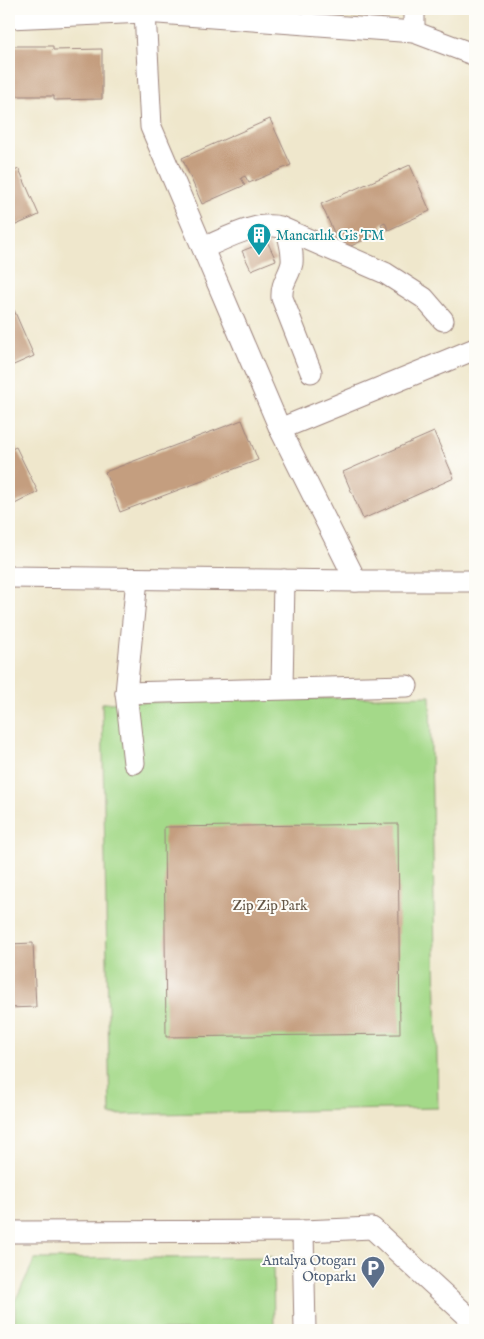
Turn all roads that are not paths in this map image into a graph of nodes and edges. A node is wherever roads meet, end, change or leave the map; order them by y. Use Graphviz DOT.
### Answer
graph roads {
  1 [pos="414,9"];
  2 [pos="145,12"];
  3 [pos="9,18"];
  4 [pos="414,32"];
  5 [pos="475,55"];
  6 [pos="287,231"];
  7 [pos="203,248"];
  8 [pos="443,320"];
  9 [pos="475,349"];
  10 [pos="311,372"];
  11 [pos="280,429"];
  12 [pos="9,577"];
  13 [pos="137,579"];
  14 [pos="284,580"];
  15 [pos="356,581"];
  16 [pos="475,581"];
  17 [pos="406,686"];
  18 [pos="282,688"];
  19 [pos="126,693"];
  20 [pos="134,763"];
  21 [pos="303,1231"];
  22 [pos="9,1232"];
  23 [pos="475,1323"];
  24 [pos="305,1330"];
  1 -- 4 [label="street"];
  2 -- 3 [label="street"];
  2 -- 4 [label="street"];
  2 -- 7 [label="street"];
  4 -- 5 [label="street"];
  6 -- 7 [label="street"];
  6 -- 8 [label="street"];
  6 -- 10 [label="street"];
  7 -- 11 [label="street"];
  9 -- 11 [label="street"];
  11 -- 15 [label="street"];
  12 -- 13 [label="street"];
  13 -- 14 [label="street"];
  13 -- 19 [label="street"];
  14 -- 15 [label="street"];
  14 -- 18 [label="street"];
  15 -- 16 [label="street"];
  17 -- 18 [label="street"];
  18 -- 19 [label="street"];
  19 -- 20 [label="street"];
  21 -- 22 [label="street"];
  21 -- 23 [label="street"];
  21 -- 24 [label="street"];
}
